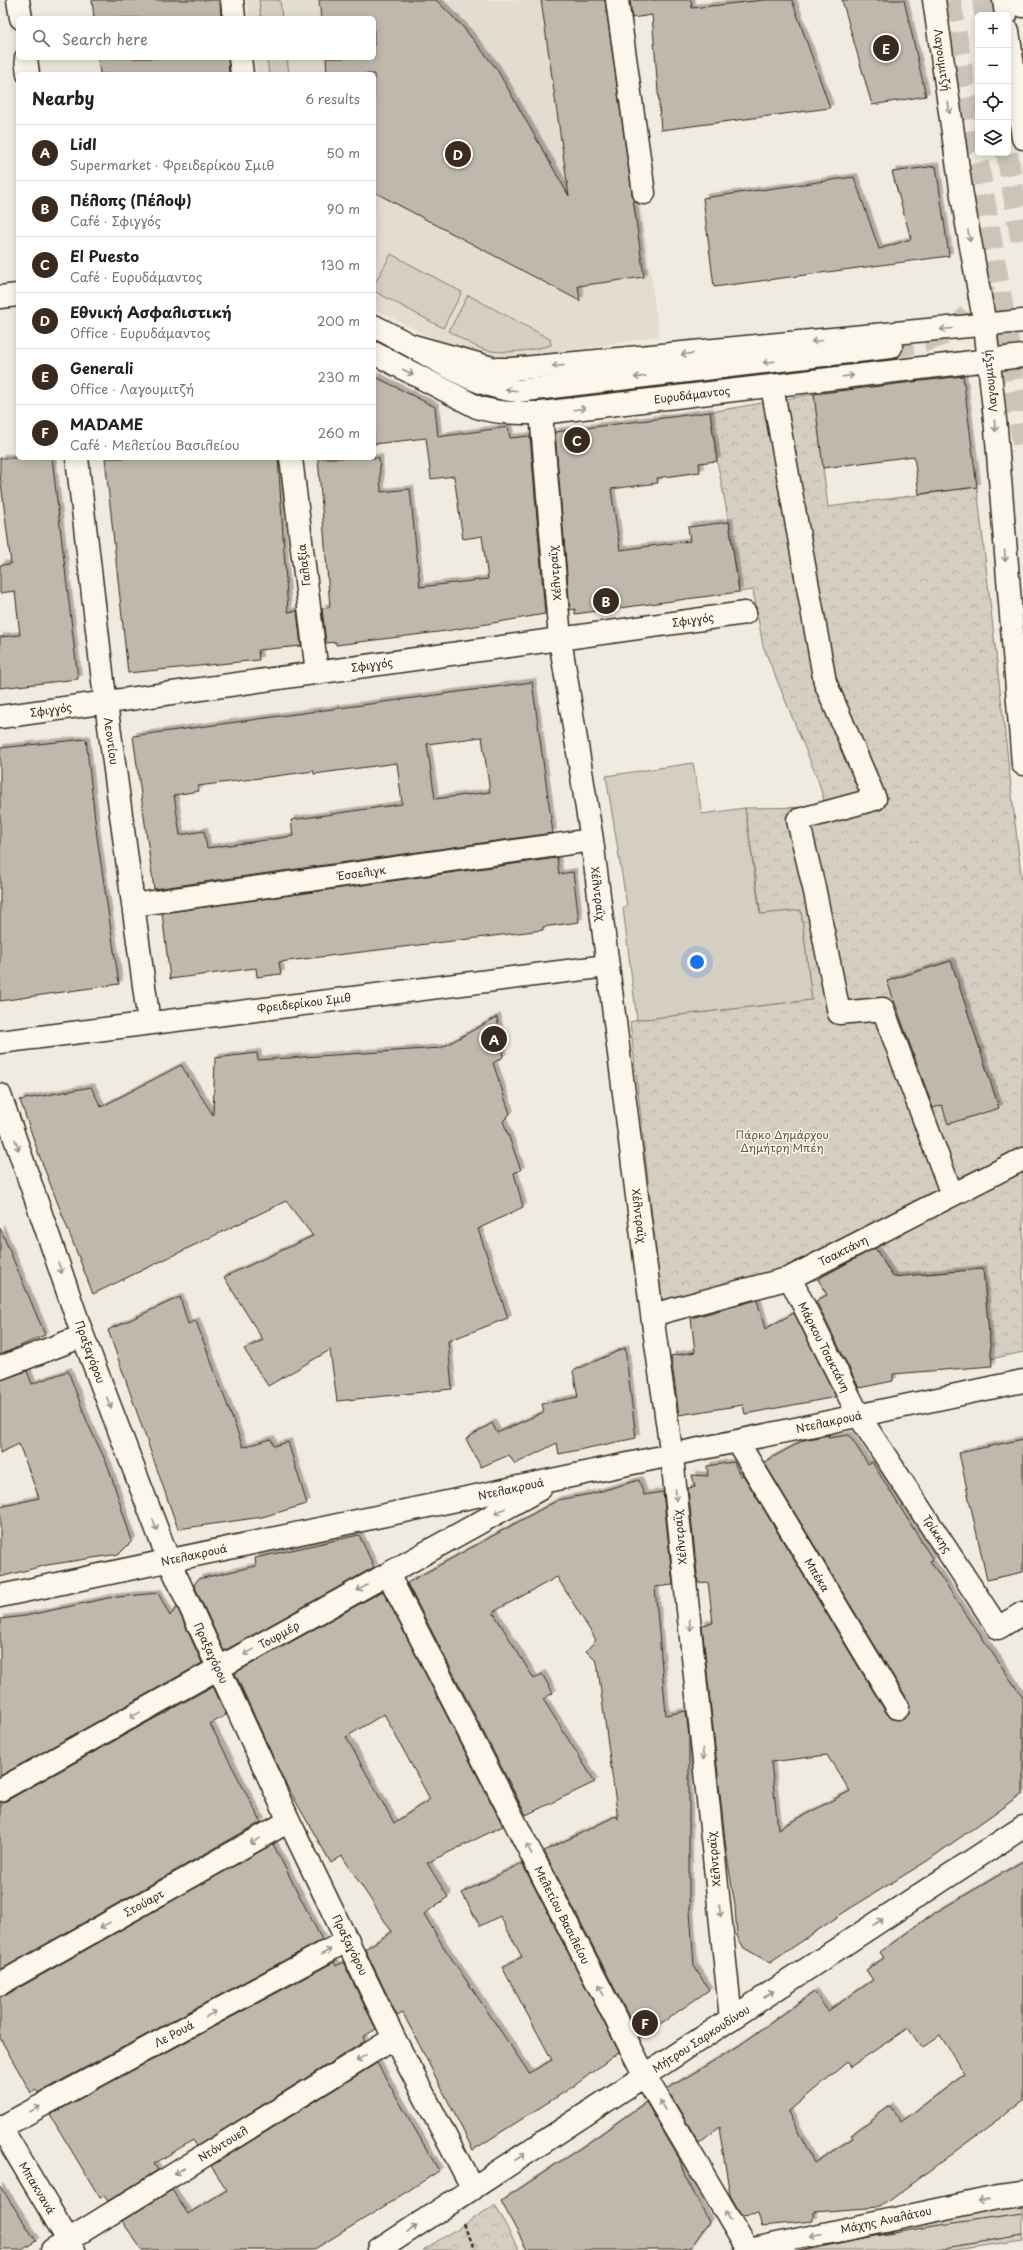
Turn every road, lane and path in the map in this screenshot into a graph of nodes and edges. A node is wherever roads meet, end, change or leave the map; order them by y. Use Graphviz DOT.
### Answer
graph roads {
  1 [pos="18,0"];
  2 [pos="232,0"];
  3 [pos="617,0"];
  4 [pos="934,0"];
  5 [pos="1004,0"];
  6 [pos="1022,0"];
  7 [pos="1023,6"];
  8 [pos="1006,12"];
  9 [pos="21,16"];
  10 [pos="234,16"];
  11 [pos="1010,48"];
  12 [pos="26,60"];
  13 [pos="240,60"];
  14 [pos="28,72"];
  15 [pos="242,72"];
  16 [pos="1023,138"];
  17 [pos="644,193"];
  18 [pos="16,295"];
  19 [pos="0,297"];
  20 [pos="1023,321"];
  21 [pos="985,325"];
  22 [pos="376,327"];
  23 [pos="410,345"];
  24 [pos="891,347"];
  25 [pos="376,354"];
  26 [pos="1023,356"];
  27 [pos="988,360"];
  28 [pos="772,386"];
  29 [pos="541,413"];
  30 [pos="77,460"];
  31 [pos="292,460"];
  32 [pos="745,613"];
  33 [pos="560,639"];
  34 [pos="317,673"];
  35 [pos="106,702"];
  36 [pos="0,717"];
  37 [pos="1023,764"];
  38 [pos="592,840"];
  39 [pos="133,905"];
  40 [pos="607,966"];
  41 [pos="149,1023"];
  42 [pos="0,1042"];
  43 [pos="0,1095"];
  44 [pos="1023,1159"];
  45 [pos="952,1195"];
  46 [pos="790,1278"];
  47 [pos="652,1315"];
  48 [pos="83,1336"];
  49 [pos="0,1368"];
  50 [pos="1023,1381"];
  51 [pos="859,1416"];
  52 [pos="737,1441"];
  53 [pos="672,1456"];
  54 [pos="558,1479"];
  55 [pos="169,1561"];
  56 [pos="388,1574"];
  57 [pos="0,1596"];
  58 [pos="1023,1613"];
  59 [pos="218,1669"];
  60 [pos="898,1708"];
  61 [pos="0,1790"];
  62 [pos="289,1821"];
  63 [pos="1023,1827"];
  64 [pos="348,1940"];
  65 [pos="0,1984"];
  66 [pos="731,2019"];
  67 [pos="394,2038"];
  68 [pos="645,2076"];
  69 [pos="0,2127"];
  70 [pos="473,2189"];
  71 [pos="1023,2194"];
  72 [pos="65,2247"];
  73 [pos="379,2250"];
  74 [pos="748,2250"];
  1 -- 9 [label="street"];
  2 -- 10 [label="street"];
  3 -- 17 [label="street"];
  4 -- 21 [label="street, Λαγουμιτζή, one-way"];
  5 -- 8 [label="street"];
  6 -- 7 [label="street"];
  11 -- 16 [label="street"];
  12 -- 14 [label="street"];
  13 -- 15 [label="street"];
  18 -- 19 [label="street"];
  20 -- 21 [label="street"];
  21 -- 23 [label="street, one-way"];
  21 -- 27 [label="street, Λαγουμιτζή"];
  22 -- 23 [label="street"];
  24 -- 23 [label="street, one-way"];
  25 -- 29 [label="street, Ευρυδάμαντος, one-way"];
  26 -- 27 [label="street, Ευρυδάμαντος"];
  28 -- 27 [label="street, Ευρυδάμαντος, one-way"];
  27 -- 37 [label="street, Λαγουμιτζή, one-way"];
  29 -- 28 [label="street, Ευρυδάμαντος, one-way"];
  28 -- 45 [label="street"];
  29 -- 33 [label="street, Χέλντραϊχ"];
  30 -- 35 [label="street, Λεοντίου"];
  31 -- 34 [label="street, Γαλαξία"];
  32 -- 33 [label="street, Σφιγγός"];
  33 -- 34 [label="street, Σφιγγός"];
  33 -- 38 [label="street, Χέλντραϊχ"];
  34 -- 35 [label="street, Σφιγγός"];
  35 -- 36 [label="street, Σφιγγός"];
  35 -- 39 [label="street, Λεοντίου"];
  38 -- 39 [label="street, Έσσελιγκ"];
  38 -- 40 [label="street, Χέλντραϊχ"];
  39 -- 41 [label="street, Λεοντίου"];
  40 -- 41 [label="street, Φρειδερίκου Σμιθ"];
  40 -- 47 [label="street, Χέλντραϊχ"];
  41 -- 42 [label="street, Φρειδερίκου Σμιθ"];
  43 -- 48 [label="street, Πραξαγόρου, one-way"];
  44 -- 45 [label="street, Τσακτάνη"];
  45 -- 46 [label="street, Τσακτάνη"];
  46 -- 47 [label="street, Τσακτάνη"];
  46 -- 51 [label="street, Μάρκου Τσακτάνη"];
  47 -- 53 [label="street, Χέλντραϊχ"];
  48 -- 49 [label="street"];
  48 -- 55 [label="street, Πραξαγόρου, one-way"];
  50 -- 51 [label="street, Ντελακρουά"];
  51 -- 52 [label="street, Ντελακρουά"];
  51 -- 58 [label="street, Τρίκκης"];
  52 -- 53 [label="street, Ντελακρουά"];
  52 -- 60 [label="street, Μπέκα"];
  53 -- 54 [label="street, Ντελακρουά"];
  53 -- 66 [label="street, Χέλντραϊχ, one-way"];
  54 -- 55 [label="street, Ντελακρουά"];
  54 -- 56 [label="street, Τουρμέρ, one-way"];
  55 -- 57 [label="street, Ντελακρουά"];
  55 -- 59 [label="street, Πραξαγόρου"];
  56 -- 59 [label="street, Τουρμέρ, one-way"];
  68 -- 56 [label="street, Μελετίου Βασιλείου, one-way"];
  59 -- 61 [label="street, Τουρμέρ, one-way"];
  59 -- 62 [label="street, Πραξαγόρου"];
  62 -- 64 [label="street, Πραξαγόρου"];
  62 -- 65 [label="street, Στούαρτ, one-way"];
  66 -- 63 [label="street, Μήτρου Σαρκουδίνου, one-way"];
  64 -- 67 [label="street, Πραξαγόρου"];
  69 -- 64 [label="street, Λε Ρουά, one-way"];
  66 -- 68 [label="street, Μήτρου Σαρκουδίνου"];
  67 -- 70 [label="street, Πραξαγόρου"];
  67 -- 72 [label="street, Ντόντουελ, one-way"];
  70 -- 68 [label="street, Μήτρου Σαρκουδίνου, one-way"];
  74 -- 68 [label="street, Μελετίου Βασιλείου, one-way"];
  69 -- 72 [label="street, Μπακνανά"];
  73 -- 70 [label="street, Μήτρου Σαρκουδίνου, one-way"];
  71 -- 74 [label="street, Μάχης Αναλάτου, one-way"];
}
